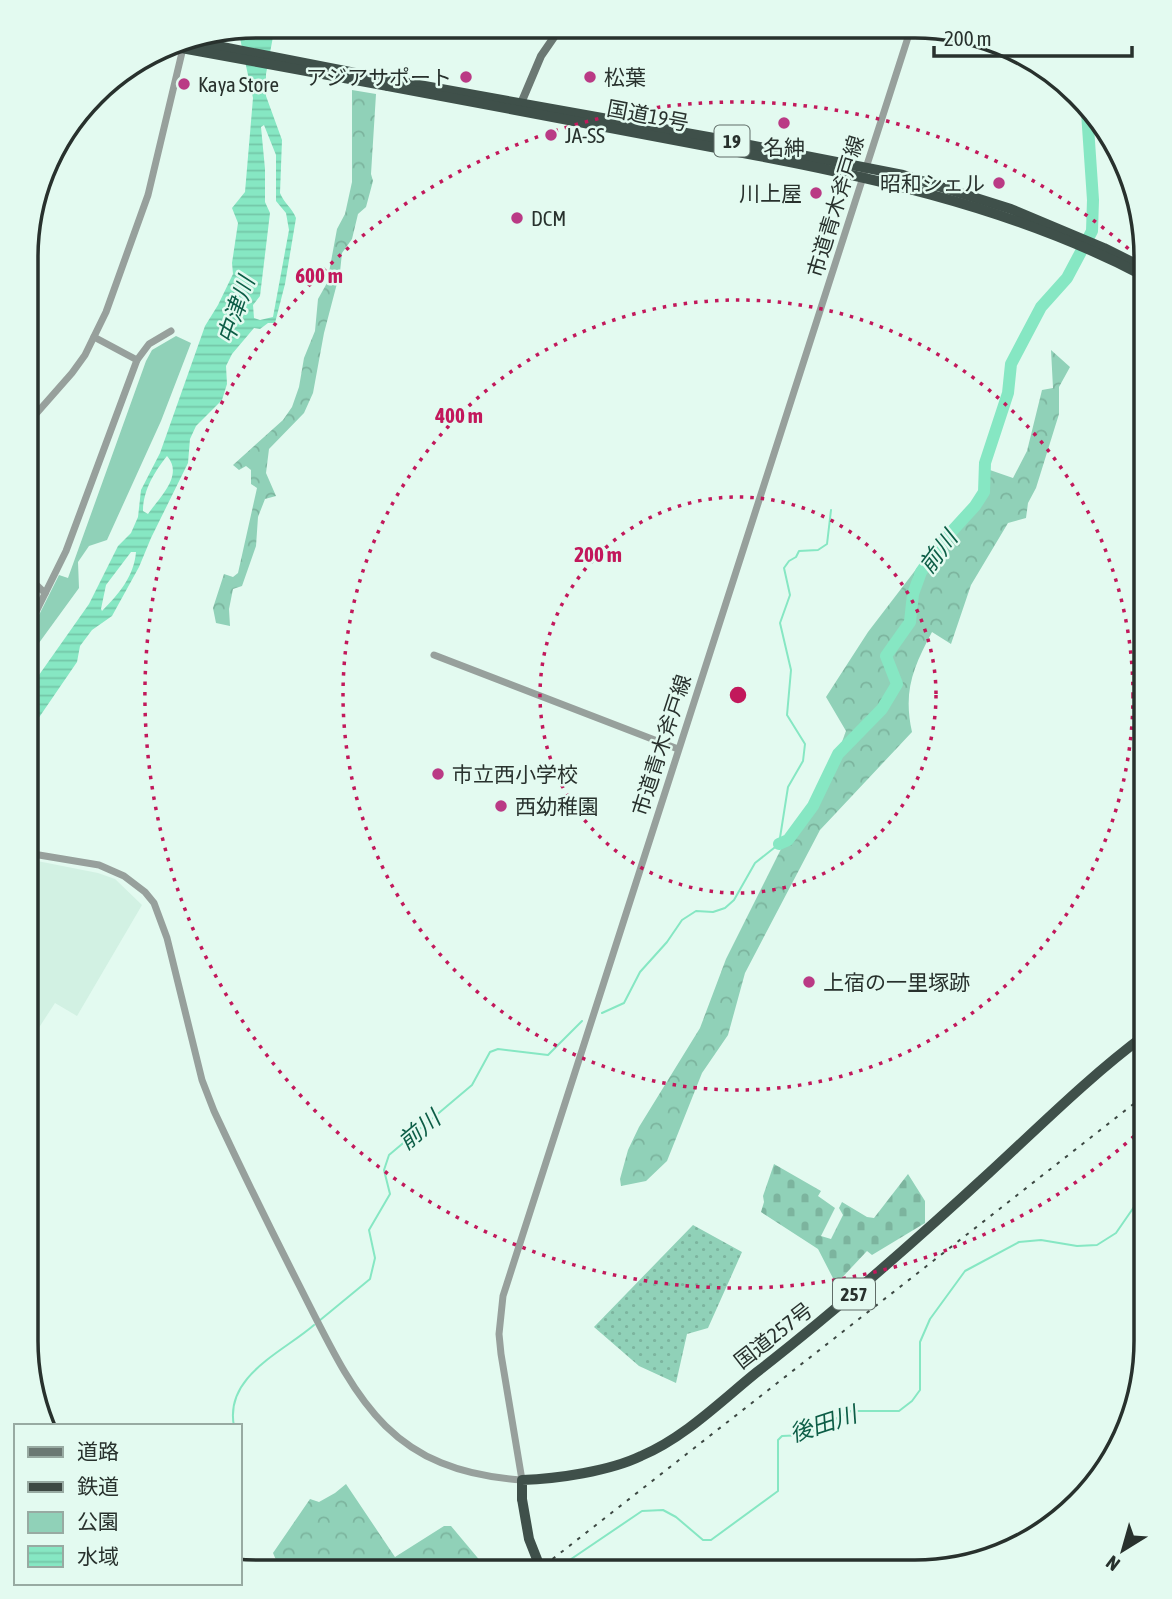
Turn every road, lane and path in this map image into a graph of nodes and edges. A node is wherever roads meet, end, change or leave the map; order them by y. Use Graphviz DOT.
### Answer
graph roads {
  1 [pos="908,38"];
  2 [pos="553,39"];
  3 [pos="199,47"];
  4 [pos="176,54"];
  5 [pos="519,106"];
  6 [pos="863,172"];
  7 [pos="1102,251"];
  8 [pos="1134,264"];
  9 [pos="1134,271"];
  10 [pos="171,331"];
  11 [pos="94,337"];
  12 [pos="137,360"];
  13 [pos="38,411"];
  14 [pos="38,586"];
  15 [pos="45,593"];
  16 [pos="38,607"];
  17 [pos="434,655"];
  18 [pos="678,749"];
  19 [pos="38,855"];
  20 [pos="1133,1044"];
  21 [pos="522,1480"];
  22 [pos="537,1560"];
  1 -- 6 [label="street, 市道青木斧戸線"];
  2 -- 5 [label="main road"];
  3 -- 5 [label="highway, 国道19号 / 19, bridge"];
  4 -- 11 [label="street"];
  5 -- 6 [label="highway, 国道19号 / 19"];
  6 -- 7 [label="highway, 国道19号 / 19"];
  6 -- 18 [label="street, 市道青木斧戸線"];
  7 -- 8 [label="highway, 国道19号 / 19"];
  7 -- 9 [label="highway, 国道19号 / 19"];
  10 -- 12 [label="street"];
  11 -- 12 [label="street"];
  11 -- 13 [label="street"];
  12 -- 15 [label="street"];
  14 -- 15 [label="street"];
  15 -- 16 [label="street"];
  17 -- 18 [label="street"];
  18 -- 21 [label="street, 市道青木斧戸線"];
  19 -- 21 [label="street"];
  20 -- 21 [label="highway, 国道257号 / 257"];
  21 -- 22 [label="highway, bridge"];
}
